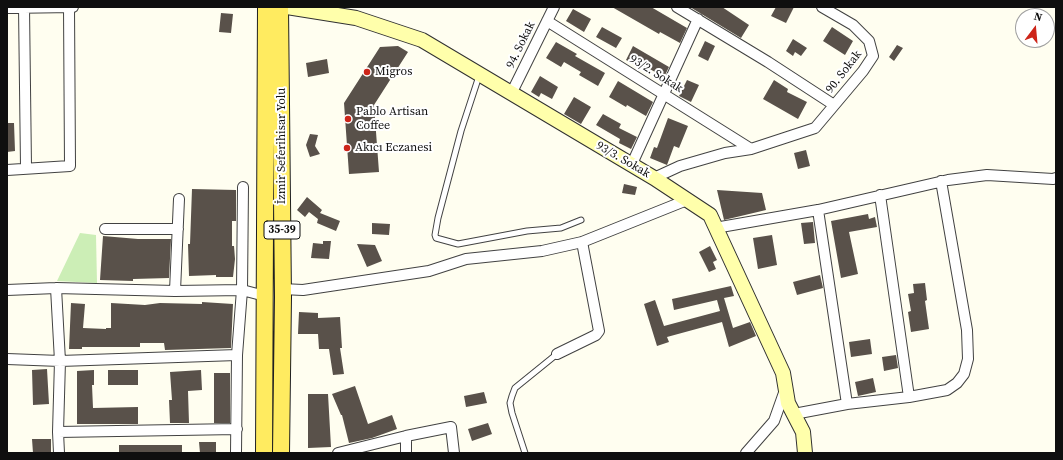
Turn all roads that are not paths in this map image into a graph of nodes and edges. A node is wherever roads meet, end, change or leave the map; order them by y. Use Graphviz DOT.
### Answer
graph roads {
  1 [pos="24,7"];
  2 [pos="68,7"];
  3 [pos="73,7"];
  4 [pos="266,7"];
  5 [pos="280,7"];
  6 [pos="287,7"];
  7 [pos="554,7"];
  8 [pos="677,7"];
  9 [pos="822,7"];
  10 [pos="7,8"];
  11 [pos="356,12"];
  12 [pos="698,19"];
  13 [pos="547,21"];
  14 [pos="480,75"];
  15 [pos="511,94"];
  16 [pos="663,94"];
  17 [pos="834,105"];
  18 [pos="752,149"];
  19 [pos="631,166"];
  20 [pos="26,168"];
  21 [pos="7,170"];
  22 [pos="654,178"];
  23 [pos="1056,178"];
  24 [pos="941,181"];
  25 [pos="243,187"];
  26 [pos="880,195"];
  27 [pos="179,199"];
  28 [pos="687,200"];
  29 [pos="818,210"];
  30 [pos="581,220"];
  31 [pos="715,228"];
  32 [pos="105,229"];
  33 [pos="178,229"];
  34 [pos="582,242"];
  35 [pos="56,288"];
  36 [pos="282,289"];
  37 [pos="7,290"];
  38 [pos="242,290"];
  39 [pos="175,291"];
  40 [pos="265,296"];
  41 [pos="557,354"];
  42 [pos="237,355"];
  43 [pos="7,359"];
  44 [pos="60,361"];
  45 [pos="786,388"];
  46 [pos="909,397"];
  47 [pos="847,404"];
  48 [pos="794,414"];
  49 [pos="237,429"];
  50 [pos="58,432"];
  51 [pos="406,436"];
  52 [pos="59,453"];
  53 [pos="236,453"];
  54 [pos="264,453"];
  55 [pos="281,453"];
  56 [pos="342,453"];
  57 [pos="406,453"];
  58 [pos="454,453"];
  59 [pos="525,453"];
  60 [pos="746,453"];
  61 [pos="805,453"];
  1 -- 2 [label="street"];
  1 -- 10 [label="street"];
  1 -- 20 [label="street"];
  2 -- 3 [label="street"];
  2 -- 20 [label="street"];
  4 -- 40 [label="main road, İzmir Seferihisar Yolu / 35-39"];
  5 -- 36 [label="main road, İzmir Seferihisar Yolu / 35-39"];
  6 -- 11 [label="street, 93/3. Sokak"];
  7 -- 13 [label="street, 94. Sokak"];
  8 -- 12 [label="street"];
  9 -- 17 [label="street, 90. Sokak"];
  11 -- 14 [label="street, 93/3. Sokak"];
  12 -- 16 [label="street"];
  12 -- 17 [label="street"];
  13 -- 15 [label="street, 94. Sokak"];
  13 -- 16 [label="street, 93/2. Sokak"];
  14 -- 15 [label="street, 93/3. Sokak"];
  14 -- 30 [label="lane"];
  15 -- 19 [label="street, 93/3. Sokak"];
  16 -- 18 [label="street, 93/2. Sokak"];
  16 -- 19 [label="street"];
  17 -- 18 [label="street, 93/3. Sokak"];
  18 -- 22 [label="street, 93/3. Sokak"];
  19 -- 22 [label="street, 93/3. Sokak"];
  20 -- 21 [label="street"];
  22 -- 28 [label="street"];
  23 -- 24 [label="street"];
  24 -- 26 [label="street"];
  24 -- 46 [label="street"];
  25 -- 38 [label="street"];
  26 -- 29 [label="street"];
  26 -- 46 [label="street"];
  27 -- 33 [label="street"];
  28 -- 31 [label="street"];
  28 -- 34 [label="street"];
  29 -- 31 [label="street"];
  29 -- 47 [label="street"];
  31 -- 45 [label="street"];
  32 -- 33 [label="street"];
  33 -- 39 [label="street"];
  34 -- 36 [label="street"];
  34 -- 41 [label="street"];
  35 -- 37 [label="street"];
  35 -- 39 [label="street"];
  35 -- 44 [label="street"];
  36 -- 55 [label="main road, İzmir Seferihisar Yolu / 35-39"];
  38 -- 39 [label="street"];
  38 -- 40 [label="street"];
  38 -- 42 [label="street"];
  40 -- 54 [label="main road, İzmir Seferihisar Yolu / 35-39"];
  41 -- 59 [label="lane"];
  42 -- 44 [label="street"];
  42 -- 49 [label="street"];
  43 -- 44 [label="street"];
  44 -- 50 [label="street"];
  45 -- 48 [label="street"];
  45 -- 60 [label="street"];
  46 -- 47 [label="street"];
  47 -- 48 [label="street"];
  48 -- 61 [label="street"];
  49 -- 50 [label="street"];
  49 -- 53 [label="street"];
  50 -- 52 [label="street"];
  51 -- 56 [label="street"];
  51 -- 57 [label="street"];
  51 -- 58 [label="street"];
}
